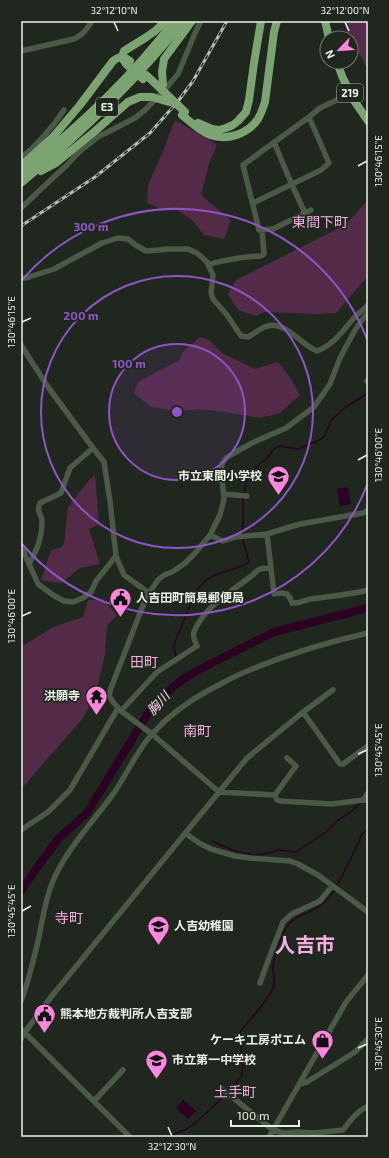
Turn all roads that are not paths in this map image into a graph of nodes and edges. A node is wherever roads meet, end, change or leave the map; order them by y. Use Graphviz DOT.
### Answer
graph roads {
  1 [pos="92,21"];
  2 [pos="165,21"];
  3 [pos="174,21"];
  4 [pos="183,21"];
  5 [pos="192,21"];
  6 [pos="201,21"];
  7 [pos="261,21"];
  8 [pos="277,21"];
  9 [pos="21,51"];
  10 [pos="126,61"];
  11 [pos="340,70"];
  12 [pos="157,89"];
  13 [pos="353,99"];
  14 [pos="64,110"];
  15 [pos="184,113"];
  16 [pos="309,117"];
  17 [pos="368,121"];
  18 [pos="274,142"];
  19 [pos="21,158"];
  20 [pos="21,166"];
  21 [pos="21,173"];
  22 [pos="21,183"];
  23 [pos="292,185"];
  24 [pos="253,203"];
  25 [pos="21,208"];
  26 [pos="262,230"];
  27 [pos="208,265"];
  28 [pos="21,278"];
  29 [pos="368,305"];
  30 [pos="368,313"];
  31 [pos="21,345"];
  32 [pos="93,448"];
  33 [pos="224,494"];
  34 [pos="247,496"];
  35 [pos="368,510"];
  36 [pos="267,534"];
  37 [pos="210,535"];
  38 [pos="21,546"];
  39 [pos="116,556"];
  40 [pos="29,564"];
  41 [pos="270,568"];
  42 [pos="368,590"];
  43 [pos="149,593"];
  44 [pos="368,633"];
  45 [pos="333,690"];
  46 [pos="119,709"];
  47 [pos="303,712"];
  48 [pos="150,733"];
  49 [pos="368,746"];
  50 [pos="288,758"];
  51 [pos="219,792"];
  52 [pos="368,793"];
  53 [pos="275,795"];
  54 [pos="366,800"];
  55 [pos="21,830"];
  56 [pos="185,833"];
  57 [pos="332,886"];
  58 [pos="368,912"];
  59 [pos="368,975"];
  60 [pos="260,983"];
  61 [pos="21,1001"];
  62 [pos="23,1030"];
  63 [pos="21,1038"];
  64 [pos="368,1039"];
  65 [pos="123,1070"];
  66 [pos="300,1084"];
  67 [pos="221,1088"];
  68 [pos="94,1100"];
  69 [pos="368,1106"];
  70 [pos="273,1130"];
  71 [pos="130,1137"];
  72 [pos="269,1137"];
  1 -- 9 [label="street"];
  2 -- 10 [label="highway"];
  3 -- 21 [label="highway, E3"];
  4 -- 22 [label="highway, E3"];
  5 -- 12 [label="highway"];
  6 -- 25 [label="street"];
  7 -- 15 [label="highway"];
  8 -- 15 [label="highway"];
  10 -- 12 [label="highway, bridge"];
  10 -- 20 [label="highway"];
  11 -- 13 [label="highway, 219"];
  12 -- 15 [label="highway"];
  12 -- 22 [label="highway"];
  13 -- 16 [label="street"];
  13 -- 17 [label="highway, 219"];
  14 -- 19 [label="street"];
  16 -- 18 [label="street"];
  16 -- 23 [label="street"];
  18 -- 23 [label="street"];
  18 -- 24 [label="street"];
  23 -- 24 [label="street"];
  23 -- 26 [label="street"];
  24 -- 26 [label="street"];
  26 -- 27 [label="street"];
  27 -- 28 [label="street"];
  27 -- 29 [label="street"];
  30 -- 33 [label="street"];
  31 -- 32 [label="street"];
  32 -- 39 [label="street"];
  32 -- 40 [label="street"];
  33 -- 34 [label="street"];
  33 -- 37 [label="street"];
  35 -- 36 [label="street"];
  36 -- 37 [label="street"];
  36 -- 41 [label="street"];
  37 -- 43 [label="street"];
  38 -- 40 [label="street"];
  39 -- 40 [label="street"];
  39 -- 43 [label="street"];
  41 -- 42 [label="street"];
  41 -- 46 [label="street"];
  43 -- 46 [label="street"];
  44 -- 48 [label="street"];
  45 -- 47 [label="street"];
  46 -- 48 [label="street"];
  46 -- 55 [label="street"];
  47 -- 49 [label="street"];
  47 -- 51 [label="street"];
  48 -- 51 [label="street"];
  48 -- 61 [label="street"];
  50 -- 53 [label="street"];
  51 -- 53 [label="street"];
  51 -- 56 [label="street"];
  52 -- 54 [label="street"];
  53 -- 54 [label="street"];
  56 -- 57 [label="street"];
  56 -- 62 [label="street"];
  57 -- 58 [label="street"];
  57 -- 60 [label="street"];
  59 -- 66 [label="street"];
  62 -- 63 [label="street"];
  62 -- 68 [label="street"];
  64 -- 66 [label="street"];
  65 -- 68 [label="street"];
  66 -- 70 [label="street"];
  67 -- 70 [label="street"];
  68 -- 71 [label="street"];
  69 -- 70 [label="street"];
  70 -- 72 [label="street"];
}
